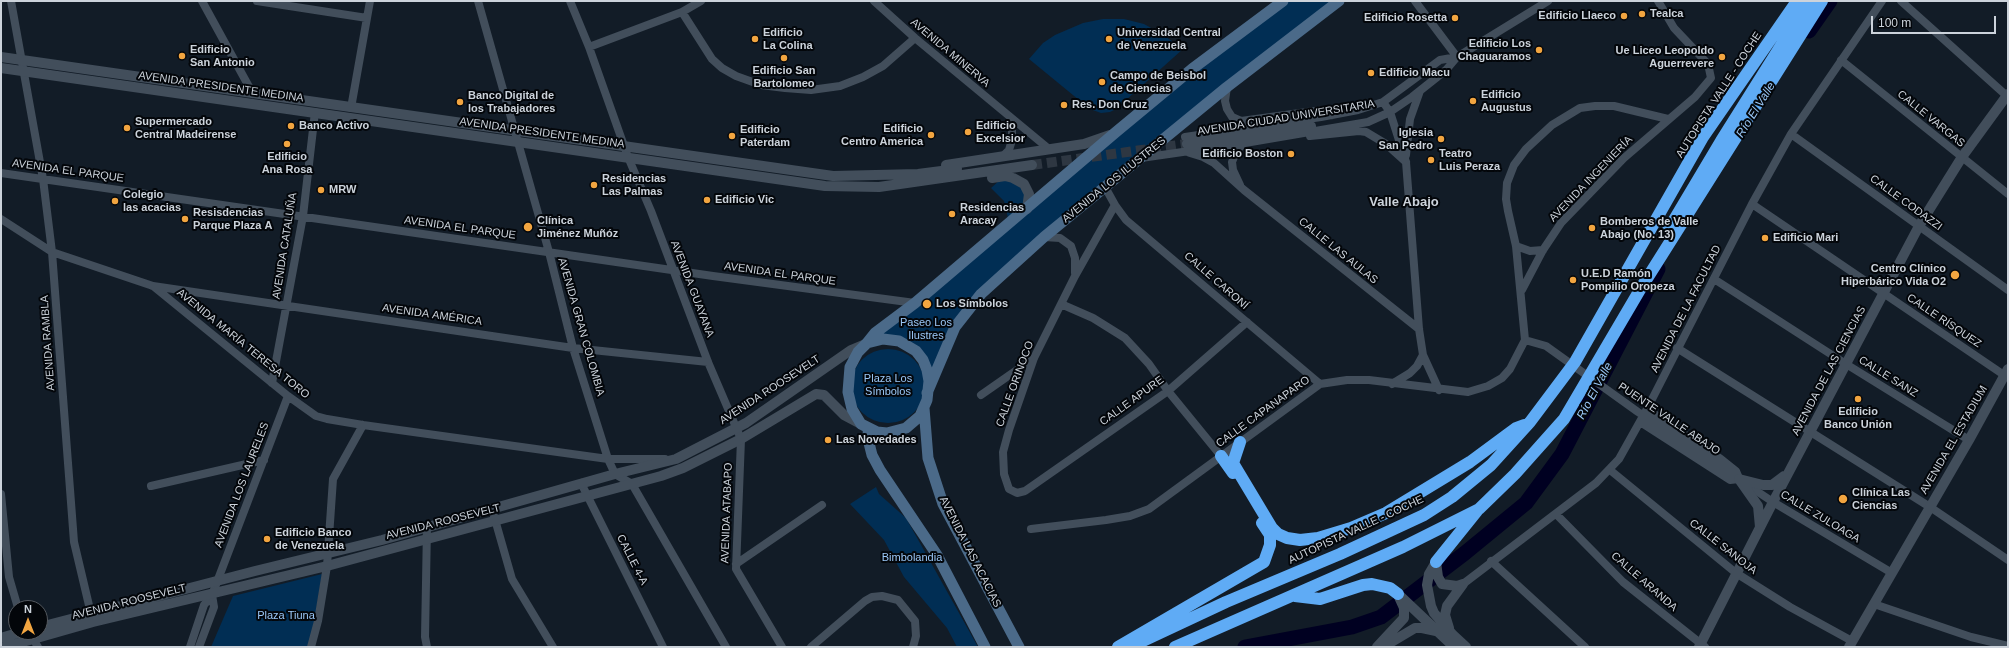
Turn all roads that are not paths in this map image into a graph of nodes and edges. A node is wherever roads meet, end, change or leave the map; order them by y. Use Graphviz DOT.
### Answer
graph roads {
  1 [pos="11,1"];
  2 [pos="202,1"];
  3 [pos="257,1"];
  4 [pos="370,1"];
  5 [pos="478,1"];
  6 [pos="570,1"];
  7 [pos="701,1"];
  8 [pos="874,1"];
  9 [pos="1283,1"];
  10 [pos="1340,1"];
  11 [pos="1415,1"];
  12 [pos="1548,1"];
  13 [pos="1658,1"];
  14 [pos="1797,1"];
  15 [pos="1809,1"];
  16 [pos="1822,1"];
  17 [pos="1882,1"];
  18 [pos="1901,1"];
  19 [pos="682,12"];
  20 [pos="367,18"];
  21 [pos="915,38"];
  22 [pos="589,47"];
  23 [pos="1,57"];
  24 [pos="1457,57"];
  25 [pos="22,60"];
  26 [pos="1841,60"];
  27 [pos="1,68"];
  28 [pos="24,71"];
  29 [pos="1226,87"];
  30 [pos="1420,90"];
  31 [pos="253,94"];
  32 [pos="2008,96"];
  33 [pos="1383,102"];
  34 [pos="351,108"];
  35 [pos="315,112"];
  36 [pos="1390,112"];
  37 [pos="1332,115"];
  38 [pos="1668,119"];
  39 [pos="1012,120"];
  40 [pos="1116,132"];
  41 [pos="1791,134"];
  42 [pos="516,137"];
  43 [pos="1726,142"];
  44 [pos="1245,143"];
  45 [pos="624,147"];
  46 [pos="1049,150"];
  47 [pos="1183,152"];
  48 [pos="1003,156"];
  49 [pos="1962,157"];
  50 [pos="628,158"];
  51 [pos="1140,158"];
  52 [pos="1032,162"];
  53 [pos="1406,162"];
  54 [pos="1,172"];
  55 [pos="43,178"];
  56 [pos="919,178"];
  57 [pos="1106,187"];
  58 [pos="1244,190"];
  59 [pos="2008,194"];
  60 [pos="1752,204"];
  61 [pos="1115,205"];
  62 [pos="1027,209"];
  63 [pos="303,216"];
  64 [pos="1,219"];
  65 [pos="1919,226"];
  66 [pos="1044,237"];
  67 [pos="1516,246"];
  68 [pos="1543,250"];
  69 [pos="52,252"];
  70 [pos="549,252"];
  71 [pos="674,270"];
  72 [pos="1075,276"];
  73 [pos="1714,279"];
  74 [pos="153,286"];
  75 [pos="1522,290"];
  76 [pos="2008,290"];
  77 [pos="1882,294"];
  78 [pos="915,304"];
  79 [pos="1061,304"];
  80 [pos="287,305"];
  81 [pos="1246,322"];
  82 [pos="1418,330"];
  83 [pos="1525,340"];
  84 [pos="865,344"];
  85 [pos="573,348"];
  86 [pos="1677,348"];
  87 [pos="1423,355"];
  88 [pos="1034,358"];
  89 [pos="708,362"];
  90 [pos="1846,364"];
  91 [pos="2006,372"];
  92 [pos="272,383"];
  93 [pos="1320,384"];
  94 [pos="1392,384"];
  95 [pos="1439,390"];
  96 [pos="1168,391"];
  97 [pos="927,393"];
  98 [pos="981,395"];
  99 [pos="288,396"];
  100 [pos="924,407"];
  101 [pos="1647,409"];
  102 [pos="1530,422"];
  103 [pos="1640,422"];
  104 [pos="363,424"];
  105 [pos="865,426"];
  106 [pos="736,429"];
  107 [pos="1811,432"];
  108 [pos="741,439"];
  109 [pos="1969,440"];
  110 [pos="1240,442"];
  111 [pos="1221,456"];
  112 [pos="608,459"];
  113 [pos="676,459"];
  114 [pos="264,460"];
  115 [pos="1610,470"];
  116 [pos="1788,472"];
  117 [pos="615,474"];
  118 [pos="1739,479"];
  119 [pos="581,484"];
  120 [pos="632,484"];
  121 [pos="151,486"];
  122 [pos="1025,491"];
  123 [pos="1,494"];
  124 [pos="586,496"];
  125 [pos="1773,502"];
  126 [pos="822,504"];
  127 [pos="1930,507"];
  128 [pos="492,509"];
  129 [pos="1479,509"];
  130 [pos="1556,514"];
  131 [pos="497,521"];
  132 [pos="427,527"];
  133 [pos="1760,527"];
  134 [pos="1031,529"];
  135 [pos="426,538"];
  136 [pos="328,553"];
  137 [pos="2008,560"];
  138 [pos="1491,561"];
  139 [pos="1436,562"];
  140 [pos="736,564"];
  141 [pos="327,566"];
  142 [pos="1736,573"];
  143 [pos="1892,573"];
  144 [pos="216,581"];
  145 [pos="1463,584"];
  146 [pos="1398,594"];
  147 [pos="212,595"];
  148 [pos="1295,596"];
  149 [pos="16,600"];
  150 [pos="1874,604"];
  151 [pos="92,618"];
  152 [pos="48,626"];
  153 [pos="1437,631"];
  154 [pos="48,634"];
  155 [pos="1453,635"];
  156 [pos="30,640"];
  157 [pos="1851,644"];
  158 [pos="1702,646"];
  159 [pos="2008,646"];
  160 [pos="5,647"];
  161 [pos="190,647"];
  162 [pos="199,647"];
  163 [pos="311,647"];
  164 [pos="427,647"];
  165 [pos="553,647"];
  166 [pos="663,647"];
  167 [pos="726,647"];
  168 [pos="782,647"];
  169 [pos="811,647"];
  170 [pos="913,647"];
  171 [pos="985,647"];
  172 [pos="1019,647"];
  173 [pos="1118,647"];
  174 [pos="1130,647"];
  175 [pos="1175,647"];
  176 [pos="1377,647"];
  177 [pos="1383,647"];
  178 [pos="1454,647"];
  179 [pos="1466,647"];
  180 [pos="1585,647"];
  1 -- 25 [label="street, AVENIDA RAMBLA"];
  2 -- 31 [label="street"];
  3 -- 20 [label="street"];
  4 -- 20 [label="street"];
  5 -- 42 [label="street, AVENIDA GRAN COLOMBIA"];
  6 -- 22 [label="street"];
  7 -- 19 [label="street"];
  8 -- 21 [label="street, AVENIDA MINERVA"];
  9 -- 40 [label="main road"];
  10 -- 29 [label="main road, AVENIDA LOS ILUSTRES"];
  11 -- 24 [label="street"];
  12 -- 24 [label="street, AVENIDA CIUDAD UNIVERSITARIA"];
  13 -- 38 [label="street, AVENIDA INGENIERÍA"];
  14 -- 102 [label="highway, AUTOPISTA VALLE - COCHE"];
  15 -- 43 [label="highway"];
  16 -- 43 [label="highway"];
  17 -- 26 [label="street, AVENIDA DE LA FACULTAD"];
  18 -- 32 [label="street"];
  19 -- 21 [label="street"];
  19 -- 22 [label="street"];
  20 -- 34 [label="street"];
  21 -- 39 [label="street, AVENIDA MINERVA"];
  22 -- 45 [label="street"];
  23 -- 25 [label="street, AVENIDA PRESIDENTE MEDINA"];
  24 -- 30 [label="street, AVENIDA CIUDAD UNIVERSITARIA"];
  24 -- 33 [label="street, AVENIDA CIUDAD UNIVERSITARIA"];
  25 -- 28 [label="street, AVENIDA RAMBLA"];
  25 -- 31 [label="street, AVENIDA PRESIDENTE MEDINA"];
  26 -- 41 [label="street, AVENIDA DE LA FACULTAD"];
  26 -- 49 [label="street, CALLE VARGAS"];
  27 -- 28 [label="street, AVENIDA PRESIDENTE MEDINA"];
  28 -- 35 [label="street, AVENIDA PRESIDENTE MEDINA"];
  28 -- 55 [label="street, AVENIDA RAMBLA"];
  29 -- 37 [label="street"];
  29 -- 51 [label="main road, AVENIDA LOS ILUSTRES"];
  30 -- 36 [label="street, AVENIDA CIUDAD UNIVERSITARIA"];
  30 -- 53 [label="street"];
  31 -- 34 [label="street, AVENIDA PRESIDENTE MEDINA"];
  32 -- 49 [label="street, AVENIDA DE LAS CIENCIAS"];
  33 -- 36 [label="street"];
  33 -- 37 [label="street, AVENIDA CIUDAD UNIVERSITARIA"];
  34 -- 42 [label="street, AVENIDA PRESIDENTE MEDINA"];
  35 -- 42 [label="street, AVENIDA PRESIDENTE MEDINA"];
  35 -- 63 [label="street, AVENIDA CATALUÑA"];
  36 -- 37 [label="street, AVENIDA CIUDAD UNIVERSITARIA"];
  36 -- 44 [label="street, AVENIDA CIUDAD UNIVERSITARIA"];
  36 -- 53 [label="street"];
  38 -- 67 [label="street"];
  38 -- 68 [label="street, AVENIDA INGENIERÍA"];
  39 -- 46 [label="street, AVENIDA MINERVA"];
  39 -- 48 [label="street"];
  40 -- 46 [label="street"];
  40 -- 62 [label="main road"];
  41 -- 60 [label="street, AVENIDA DE LA FACULTAD"];
  41 -- 65 [label="street, CALLE CODAZZI"];
  42 -- 45 [label="street, AVENIDA PRESIDENTE MEDINA"];
  42 -- 50 [label="street, AVENIDA PRESIDENTE MEDINA"];
  42 -- 70 [label="street, AVENIDA GRAN COLOMBIA"];
  43 -- 129 [label="highway"];
  44 -- 47 [label="street, AVENIDA CIUDAD UNIVERSITARIA"];
  44 -- 53 [label="street, AVENIDA CIUDAD UNIVERSITARIA"];
  44 -- 58 [label="street, CALLE LAS AULAS"];
  45 -- 50 [label="street, AVENIDA GUAYANA"];
  45 -- 56 [label="street, AVENIDA PRESIDENTE MEDINA"];
  46 -- 48 [label="street"];
  47 -- 51 [label="street, AVENIDA CIUDAD UNIVERSITARIA"];
  47 -- 58 [label="street, CALLE LAS AULAS"];
  48 -- 56 [label="street"];
  49 -- 59 [label="street, CALLE VARGAS"];
  49 -- 65 [label="street, AVENIDA DE LAS CIENCIAS"];
  50 -- 56 [label="street, AVENIDA PRESIDENTE MEDINA"];
  50 -- 71 [label="street, AVENIDA GUAYANA"];
  51 -- 57 [label="main road, AVENIDA LOS ILUSTRES"];
  52 -- 56 [label="street, AVENIDA PRESIDENTE MEDINA"];
  53 -- 82 [label="street"];
  54 -- 55 [label="street, AVENIDA EL PARQUE"];
  55 -- 63 [label="street, AVENIDA EL PARQUE"];
  55 -- 69 [label="street, AVENIDA RAMBLA"];
  56 -- 62 [label="street"];
  57 -- 61 [label="street, CALLE CARONÍ"];
  57 -- 66 [label="main road, AVENIDA LOS ILUSTRES"];
  58 -- 82 [label="street, CALLE LAS AULAS"];
  60 -- 73 [label="street, AVENIDA DE LA FACULTAD"];
  60 -- 77 [label="street, CALLE RÍSQUEZ"];
  61 -- 72 [label="street, CALLE ORINOCO"];
  61 -- 81 [label="street, CALLE CARONÍ"];
  62 -- 78 [label="main road"];
  63 -- 70 [label="street, AVENIDA EL PARQUE"];
  63 -- 80 [label="street, AVENIDA CATALUÑA"];
  64 -- 69 [label="street, AVENIDA MARÍA TERESA TORO"];
  65 -- 76 [label="street, CALLE CODAZZI"];
  65 -- 77 [label="street, AVENIDA DE LAS CIENCIAS"];
  66 -- 72 [label="street"];
  66 -- 97 [label="main road, AVENIDA LOS ILUSTRES"];
  67 -- 68 [label="street"];
  67 -- 75 [label="street"];
  68 -- 75 [label="street, AVENIDA INGENIERÍA"];
  69 -- 74 [label="street, AVENIDA MARÍA TERESA TORO"];
  69 -- 151 [label="street, AVENIDA RAMBLA"];
  70 -- 71 [label="street, AVENIDA EL PARQUE"];
  70 -- 85 [label="street, AVENIDA GRAN COLOMBIA"];
  71 -- 78 [label="street, AVENIDA EL PARQUE"];
  71 -- 89 [label="street, AVENIDA GUAYANA"];
  72 -- 79 [label="street, CALLE ORINOCO"];
  73 -- 86 [label="street, AVENIDA DE LA FACULTAD"];
  73 -- 90 [label="street, CALLE SANZ"];
  74 -- 80 [label="street, AVENIDA AMÉRICA"];
  74 -- 92 [label="street, AVENIDA MARÍA TERESA TORO"];
  75 -- 83 [label="street"];
  77 -- 90 [label="street, AVENIDA DE LAS CIENCIAS"];
  77 -- 91 [label="street, CALLE RÍSQUEZ"];
  78 -- 84 [label="main road"];
  79 -- 88 [label="street, CALLE ORINOCO"];
  79 -- 96 [label="street"];
  80 -- 85 [label="street, AVENIDA AMÉRICA"];
  80 -- 92 [label="street, AVENIDA CATALUÑA"];
  81 -- 93 [label="street, CALLE CARONÍ"];
  81 -- 96 [label="street, CALLE APURE"];
  82 -- 87 [label="street"];
  83 -- 95 [label="street, CALLE CAPANAPARO"];
  83 -- 118 [label="street, PUENTE VALLE ABAJO"];
  84 -- 97 [label="main road"];
  84 -- 105 [label="main road"];
  84 -- 106 [label="street, AVENIDA ROOSEVELT"];
  85 -- 89 [label="street, AVENIDA AMÉRICA"];
  85 -- 112 [label="street, AVENIDA GRAN COLOMBIA"];
  86 -- 101 [label="street, AVENIDA DE LA FACULTAD"];
  86 -- 107 [label="street"];
  87 -- 94 [label="street"];
  87 -- 95 [label="street"];
  88 -- 98 [label="street"];
  88 -- 122 [label="street, CALLE ORINOCO"];
  89 -- 106 [label="street, AVENIDA GUAYANA"];
  90 -- 107 [label="street, AVENIDA DE LAS CIENCIAS"];
  90 -- 109 [label="street, CALLE SANZ"];
  91 -- 109 [label="street, AVENIDA EL ESTADIUM"];
  92 -- 99 [label="street, AVENIDA MARÍA TERESA TORO"];
  93 -- 94 [label="street, CALLE CAPANAPARO"];
  93 -- 110 [label="street, CALLE CAPANAPARO"];
  94 -- 95 [label="street, CALLE CAPANAPARO"];
  96 -- 111 [label="street"];
  96 -- 122 [label="street, CALLE APURE"];
  97 -- 100 [label="main road"];
  99 -- 104 [label="street, AVENIDA MARÍA TERESA TORO"];
  99 -- 114 [label="street, AVENIDA LOS LAURELES"];
  100 -- 105 [label="main road"];
  100 -- 172 [label="main road, AVENIDA LAS ACACIAS"];
  101 -- 103 [label="street, AVENIDA DE LA FACULTAD"];
  101 -- 118 [label="street, CALLE ZULOAGA"];
  102 -- 110 [label="highway"];
  102 -- 174 [label="highway, AUTOPISTA VALLE - COCHE"];
  103 -- 115 [label="street, AVENIDA DE LA FACULTAD"];
  103 -- 118 [label="street, CALLE ZULOAGA"];
  104 -- 112 [label="street, AVENIDA MARÍA TERESA TORO"];
  104 -- 136 [label="street"];
  105 -- 108 [label="street, AVENIDA ROOSEVELT"];
  105 -- 171 [label="main road"];
  106 -- 108 [label="street, AVENIDA GUAYANA"];
  106 -- 113 [label="street, AVENIDA ROOSEVELT"];
  107 -- 116 [label="street, AVENIDA DE LAS CIENCIAS"];
  107 -- 127 [label="street"];
  108 -- 120 [label="street, AVENIDA ROOSEVELT"];
  108 -- 140 [label="street, AVENIDA ATABAPO"];
  109 -- 127 [label="street, AVENIDA EL ESTADIUM"];
  110 -- 111 [label="street, CALLE CAPANAPARO"];
  111 -- 134 [label="street, CALLE CAPANAPARO"];
  111 -- 173 [label="highway"];
  112 -- 113 [label="street, AVENIDA MARÍA TERESA TORO"];
  112 -- 117 [label="street, AVENIDA GRAN COLOMBIA"];
  113 -- 117 [label="street, AVENIDA ROOSEVELT"];
  114 -- 121 [label="street"];
  114 -- 144 [label="street, AVENIDA LOS LAURELES"];
  115 -- 130 [label="street, AVENIDA DE LA FACULTAD"];
  115 -- 142 [label="street, CALLE SANOJA"];
  116 -- 118 [label="street"];
  116 -- 125 [label="street, AVENIDA DE LAS CIENCIAS"];
  117 -- 119 [label="street, AVENIDA ROOSEVELT"];
  117 -- 120 [label="street"];
  118 -- 125 [label="street, CALLE ZULOAGA"];
  118 -- 133 [label="street"];
  119 -- 124 [label="street, CALLE 4-A"];
  119 -- 128 [label="street, AVENIDA ROOSEVELT"];
  120 -- 124 [label="street, AVENIDA ROOSEVELT"];
  120 -- 167 [label="street"];
  123 -- 149 [label="street"];
  124 -- 131 [label="street, AVENIDA ROOSEVELT"];
  124 -- 166 [label="street, CALLE 4-A"];
  125 -- 133 [label="street, AVENIDA DE LAS CIENCIAS"];
  125 -- 143 [label="street, CALLE ZULOAGA"];
  126 -- 140 [label="street"];
  127 -- 137 [label="street"];
  127 -- 143 [label="street, AVENIDA EL ESTADIUM"];
  128 -- 131 [label="street"];
  128 -- 132 [label="street, AVENIDA ROOSEVELT"];
  129 -- 139 [label="highway"];
  129 -- 148 [label="highway"];
  130 -- 138 [label="street, AVENIDA DE LA FACULTAD"];
  130 -- 158 [label="street, CALLE ARANDA"];
  131 -- 135 [label="street, AVENIDA ROOSEVELT"];
  131 -- 165 [label="street"];
  132 -- 135 [label="street"];
  132 -- 136 [label="street, AVENIDA ROOSEVELT"];
  133 -- 142 [label="street, AVENIDA DE LAS CIENCIAS"];
  135 -- 141 [label="street, AVENIDA ROOSEVELT"];
  135 -- 164 [label="street"];
  136 -- 141 [label="street"];
  136 -- 144 [label="street, AVENIDA ROOSEVELT"];
  138 -- 145 [label="street, AVENIDA DE LA FACULTAD"];
  138 -- 180 [label="street"];
  139 -- 145 [label="street"];
  139 -- 155 [label="street"];
  140 -- 168 [label="street, AVENIDA ATABAPO"];
  141 -- 147 [label="street, AVENIDA ROOSEVELT"];
  141 -- 163 [label="street"];
  142 -- 157 [label="street, CALLE SANOJA"];
  142 -- 158 [label="street, AVENIDA DE LAS CIENCIAS"];
  143 -- 150 [label="street, AVENIDA EL ESTADIUM"];
  144 -- 147 [label="street, AVENIDA LOS LAURELES"];
  144 -- 151 [label="street, AVENIDA ROOSEVELT"];
  145 -- 155 [label="street"];
  146 -- 148 [label="highway"];
  146 -- 153 [label="street"];
  146 -- 176 [label="street"];
  147 -- 151 [label="street, AVENIDA ROOSEVELT"];
  147 -- 161 [label="street"];
  147 -- 162 [label="street"];
  148 -- 175 [label="highway"];
  150 -- 157 [label="street, AVENIDA EL ESTADIUM"];
  150 -- 159 [label="street"];
  151 -- 152 [label="street, AVENIDA ROOSEVELT"];
  151 -- 154 [label="street, AVENIDA ROOSEVELT"];
  153 -- 177 [label="street"];
  153 -- 178 [label="street"];
  155 -- 179 [label="street"];
  156 -- 160 [label="street, AVENIDA ROOSEVELT"];
  169 -- 170 [label="street"];
}
